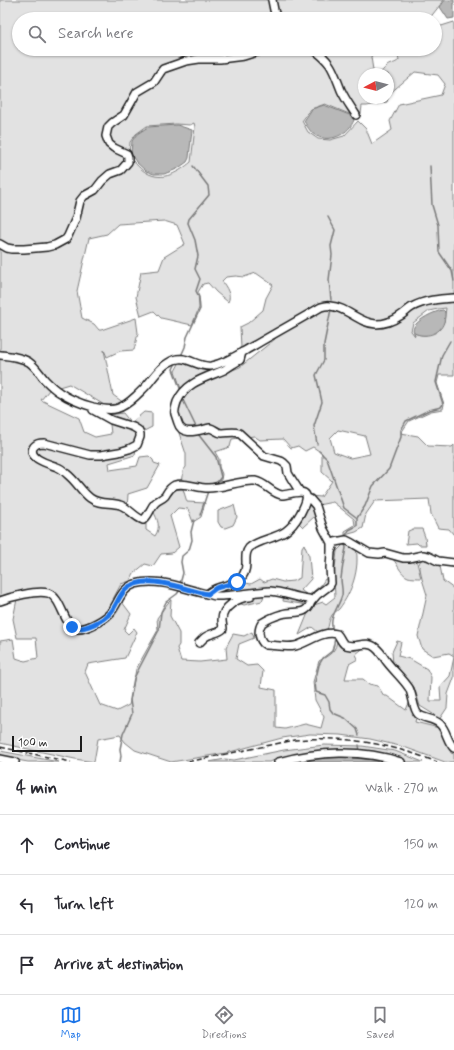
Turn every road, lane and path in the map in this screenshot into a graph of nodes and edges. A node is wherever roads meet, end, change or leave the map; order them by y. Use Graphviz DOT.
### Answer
graph roads {
  1 [pos="272,0"];
  2 [pos="275,12"];
  3 [pos="244,56"];
  4 [pos="322,56"];
  5 [pos="356,115"];
  6 [pos="0,244"];
  7 [pos="454,298"];
  8 [pos="242,352"];
  9 [pos="0,355"];
  10 [pos="92,407"];
  11 [pos="300,492"];
  12 [pos="307,498"];
  13 [pos="331,552"];
  14 [pos="454,563"];
  15 [pos="259,592"];
  16 [pos="208,594"];
  17 [pos="0,601"];
  18 [pos="311,602"];
  19 [pos="199,644"];
  20 [pos="454,748"];
  21 [pos="0,760"];
  22 [pos="15,762"];
  23 [pos="278,762"];
  24 [pos="401,762"];
  1 -- 2 [label="street"];
  3 -- 6 [label="street"];
  4 -- 5 [label="street"];
  7 -- 8 [label="street"];
  8 -- 10 [label="street"];
  8 -- 11 [label="street"];
  9 -- 10 [label="street"];
  10 -- 11 [label="street"];
  11 -- 12 [label="street"];
  12 -- 13 [label="street"];
  12 -- 16 [label="street"];
  13 -- 14 [label="street"];
  13 -- 18 [label="street"];
  15 -- 16 [label="street"];
  15 -- 18 [label="street"];
  15 -- 19 [label="street"];
  16 -- 17 [label="street"];
  18 -- 20 [label="street"];
  21 -- 22 [label="street"];
  23 -- 24 [label="street"];
}
